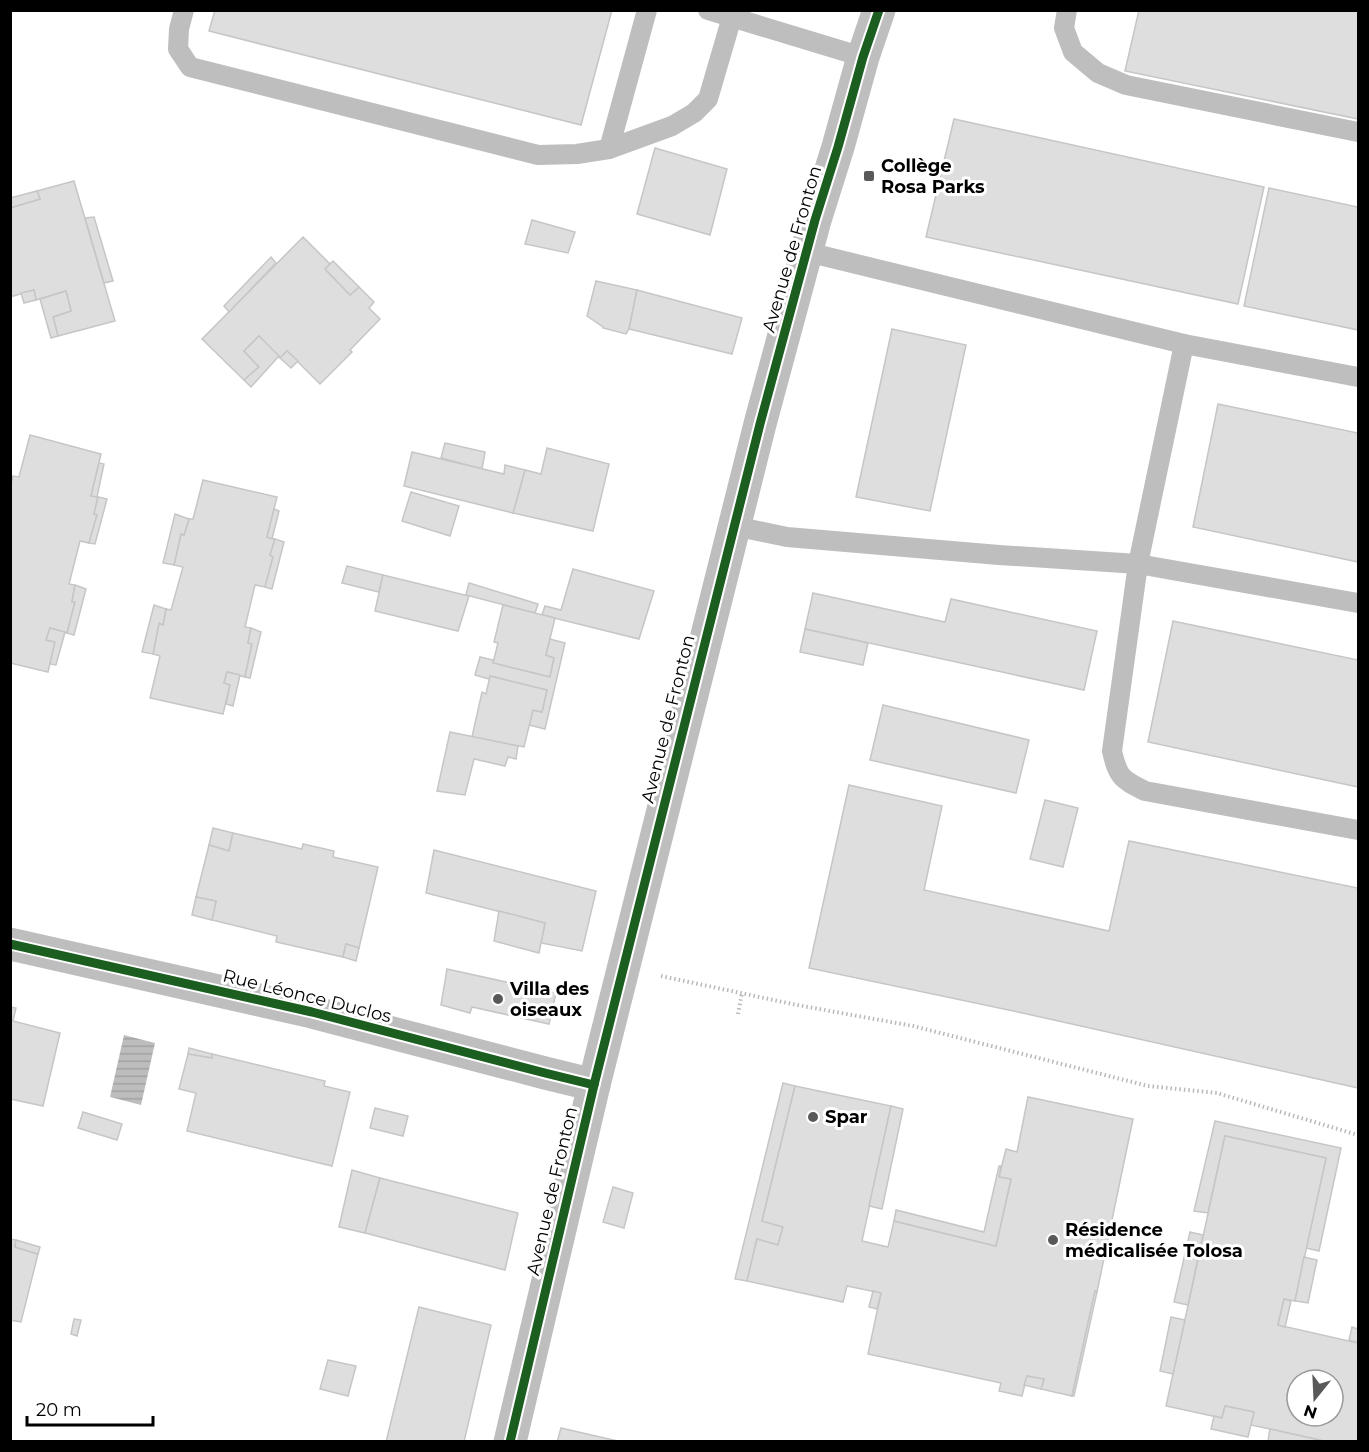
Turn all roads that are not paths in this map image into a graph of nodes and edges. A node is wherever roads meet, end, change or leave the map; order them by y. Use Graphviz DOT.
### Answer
graph roads {
  1 [pos="184,10"];
  2 [pos="647,10"];
  3 [pos="708,10"];
  4 [pos="879,10"];
  5 [pos="1067,10"];
  6 [pos="732,14"];
  7 [pos="863,57"];
  8 [pos="1359,132"];
  9 [pos="609,149"];
  10 [pos="807,252"];
  11 [pos="1184,344"];
  12 [pos="1359,377"];
  13 [pos="734,526"];
  14 [pos="1138,564"];
  15 [pos="1359,603"];
  16 [pos="1359,830"];
  17 [pos="10,944"];
  18 [pos="594,1085"];
  19 [pos="510,1442"];
  1 -- 9 [label="lane"];
  2 -- 9 [label="lane"];
  3 -- 6 [label="lane"];
  4 -- 7 [label="street, Avenue de Fronton"];
  5 -- 8 [label="lane"];
  6 -- 7 [label="lane"];
  6 -- 9 [label="lane"];
  7 -- 10 [label="street, Avenue de Fronton"];
  10 -- 11 [label="lane"];
  10 -- 13 [label="street, Avenue de Fronton"];
  11 -- 12 [label="lane"];
  11 -- 14 [label="lane"];
  13 -- 14 [label="lane"];
  13 -- 18 [label="street, Avenue de Fronton"];
  14 -- 15 [label="lane"];
  14 -- 16 [label="lane"];
  17 -- 18 [label="street, Rue Léonce Duclos"];
  18 -- 19 [label="street, Avenue de Fronton"];
}
